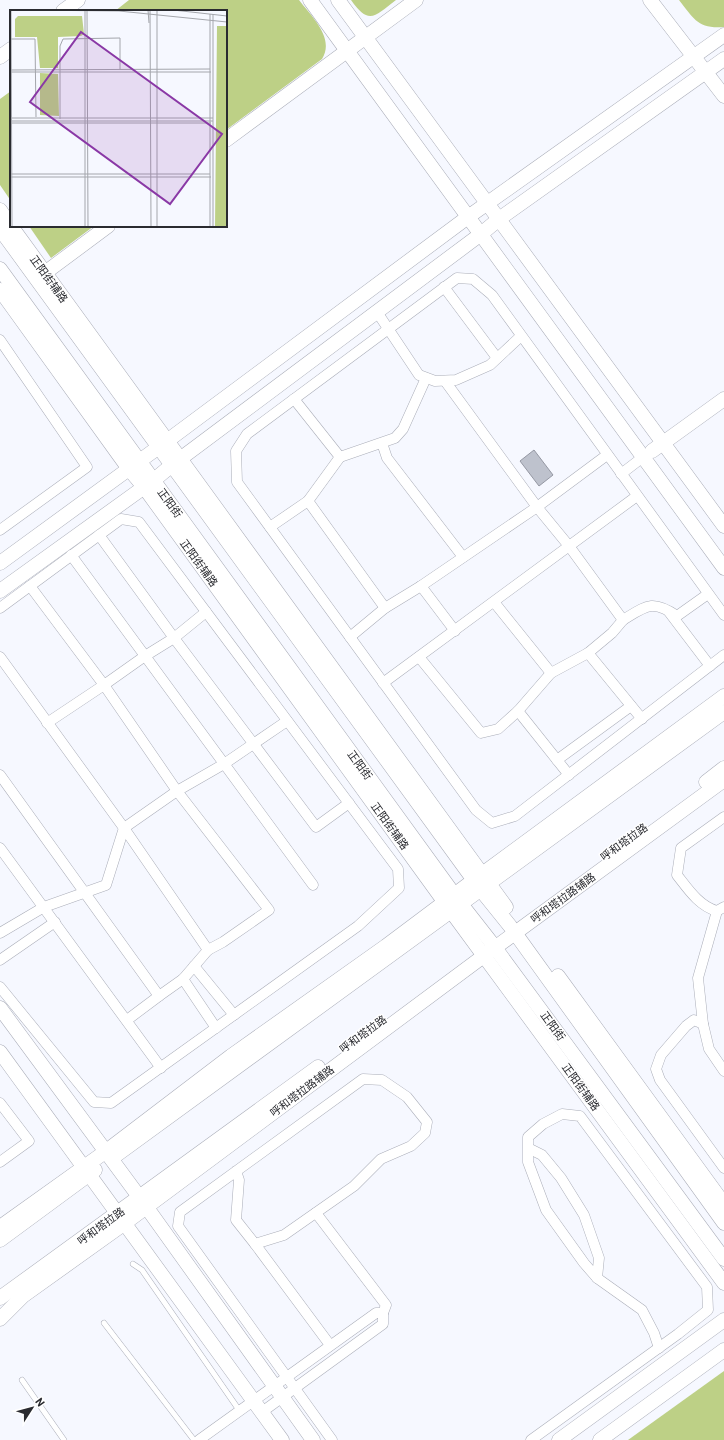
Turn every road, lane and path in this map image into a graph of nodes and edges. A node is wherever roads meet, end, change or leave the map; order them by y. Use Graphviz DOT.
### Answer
graph roads {
  1 [pos="78,0"];
  2 [pos="310,0"];
  3 [pos="338,0"];
  4 [pos="416,0"];
  5 [pos="650,0"];
  6 [pos="64,10"];
  7 [pos="724,35"];
  8 [pos="365,37"];
  9 [pos="10,50"];
  10 [pos="347,51"];
  11 [pos="695,56"];
  12 [pos="0,57"];
  13 [pos="724,59"];
  14 [pos="706,72"];
  15 [pos="724,96"];
  16 [pos="227,139"];
  17 [pos="488,204"];
  18 [pos="0,210"];
  19 [pos="468,217"];
  20 [pos="499,219"];
  21 [pos="10,225"];
  22 [pos="12,227"];
  23 [pos="107,227"];
  24 [pos="0,229"];
  25 [pos="481,234"];
  26 [pos="0,269"];
  27 [pos="41,276"];
  28 [pos="444,287"];
  29 [pos="0,290"];
  30 [pos="377,312"];
  31 [pos="389,329"];
  32 [pos="521,336"];
  33 [pos="0,340"];
  34 [pos="497,358"];
  35 [pos="426,378"];
  36 [pos="445,380"];
  37 [pos="294,399"];
  38 [pos="724,399"];
  39 [pos="382,443"];
  40 [pos="163,444"];
  41 [pos="653,450"];
  42 [pos="607,455"];
  43 [pos="340,457"];
  44 [pos="176,462"];
  45 [pos="134,465"];
  46 [pos="621,474"];
  47 [pos="149,484"];
  48 [pos="637,496"];
  49 [pos="308,501"];
  50 [pos="537,507"];
  51 [pos="724,526"];
  52 [pos="270,527"];
  53 [pos="0,530"];
  54 [pos="99,535"];
  55 [pos="568,546"];
  56 [pos="71,555"];
  57 [pos="463,557"];
  58 [pos="0,563"];
  59 [pos="724,568"];
  60 [pos="30,586"];
  61 [pos="421,586"];
  62 [pos="0,591"];
  63 [pos="708,594"];
  64 [pos="494,602"];
  65 [pos="665,607"];
  66 [pos="0,608"];
  67 [pos="386,608"];
  68 [pos="206,612"];
  69 [pos="724,615"];
  70 [pos="622,620"];
  71 [pos="455,630"];
  72 [pos="350,637"];
  73 [pos="174,638"];
  74 [pos="588,653"];
  75 [pos="724,655"];
  76 [pos="145,656"];
  77 [pos="0,657"];
  78 [pos="418,657"];
  79 [pos="710,666"];
  80 [pos="551,673"];
  81 [pos="383,683"];
  82 [pos="104,685"];
  83 [pos="724,696"];
  84 [pos="631,706"];
  85 [pos="518,711"];
  86 [pos="724,712"];
  87 [pos="642,719"];
  88 [pos="287,721"];
  89 [pos="47,723"];
  90 [pos="254,743"];
  91 [pos="557,760"];
  92 [pos="224,764"];
  93 [pos="724,768"];
  94 [pos="0,775"];
  95 [pos="569,775"];
  96 [pos="724,780"];
  97 [pos="177,791"];
  98 [pos="349,803"];
  99 [pos="724,817"];
  100 [pos="124,828"];
  101 [pos="0,848"];
  102 [pos="481,882"];
  103 [pos="313,885"];
  104 [pos="85,892"];
  105 [pos="453,903"];
  106 [pos="44,907"];
  107 [pos="721,909"];
  108 [pos="55,922"];
  109 [pos="516,927"];
  110 [pos="0,933"];
  111 [pos="487,948"];
  112 [pos="208,950"];
  113 [pos="0,960"];
  114 [pos="194,966"];
  115 [pos="183,979"];
  116 [pos="0,987"];
  117 [pos="159,996"];
  118 [pos="0,1008"];
  119 [pos="234,1015"];
  120 [pos="127,1020"];
  121 [pos="703,1024"];
  122 [pos="216,1028"];
  123 [pos="0,1052"];
  124 [pos="161,1068"];
  125 [pos="724,1071"];
  126 [pos="0,1103"];
  127 [pos="528,1148"];
  128 [pos="108,1156"];
  129 [pos="0,1162"];
  130 [pos="724,1168"];
  131 [pos="87,1170"];
  132 [pos="236,1172"];
  133 [pos="143,1202"];
  134 [pos="724,1204"];
  135 [pos="316,1213"];
  136 [pos="122,1218"];
  137 [pos="724,1223"];
  138 [pos="0,1227"];
  139 [pos="0,1240"];
  140 [pos="255,1244"];
  141 [pos="724,1259"];
  142 [pos="133,1264"];
  143 [pos="597,1278"];
  144 [pos="724,1284"];
  145 [pos="0,1298"];
  146 [pos="383,1313"];
  147 [pos="0,1319"];
  148 [pos="724,1320"];
  149 [pos="104,1323"];
  150 [pos="330,1345"];
  151 [pos="660,1348"];
  152 [pos="724,1350"];
  153 [pos="286,1376"];
  154 [pos="22,1380"];
  155 [pos="274,1385"];
  156 [pos="606,1386"];
  157 [pos="295,1388"];
  158 [pos="282,1397"];
  159 [pos="616,1399"];
  160 [pos="253,1400"];
  161 [pos="239,1410"];
  162 [pos="262,1412"];
  163 [pos="64,1440"];
  164 [pos="194,1440"];
  165 [pos="199,1440"];
  166 [pos="282,1440"];
  167 [pos="313,1440"];
  168 [pos="332,1440"];
  169 [pos="531,1440"];
  170 [pos="559,1440"];
  171 [pos="600,1440"];
  1 -- 6 [label="street"];
  2 -- 10 [label="street"];
  3 -- 8 [label="street"];
  4 -- 8 [label="street"];
  5 -- 11 [label="street"];
  7 -- 11 [label="street"];
  8 -- 10 [label="street"];
  8 -- 17 [label="street"];
  9 -- 12 [label="street"];
  10 -- 16 [label="street"];
  10 -- 19 [label="street"];
  11 -- 14 [label="street"];
  11 -- 17 [label="street"];
  13 -- 14 [label="street"];
  14 -- 15 [label="street"];
  14 -- 20 [label="street"];
  17 -- 19 [label="street"];
  17 -- 20 [label="street"];
  18 -- 21 [label="street, 正阳街辅路"];
  19 -- 25 [label="street"];
  19 -- 40 [label="street"];
  20 -- 25 [label="street"];
  20 -- 41 [label="street"];
  22 -- 27 [label="street, 正阳街辅路"];
  23 -- 27 [label="street"];
  24 -- 27 [label="street"];
  25 -- 30 [label="street"];
  25 -- 41 [label="street"];
  26 -- 45 [label="street, 正阳街"];
  27 -- 40 [label="street, 正阳街辅路"];
  28 -- 31 [label="street"];
  28 -- 32 [label="street"];
  28 -- 34 [label="street"];
  29 -- 45 [label="street"];
  30 -- 31 [label="street"];
  30 -- 44 [label="street"];
  31 -- 35 [label="street"];
  31 -- 37 [label="street"];
  32 -- 34 [label="street"];
  32 -- 42 [label="street"];
  33 -- 53 [label="street"];
  34 -- 36 [label="street"];
  35 -- 36 [label="street"];
  35 -- 39 [label="street"];
  36 -- 50 [label="street"];
  37 -- 43 [label="street"];
  37 -- 52 [label="street"];
  38 -- 41 [label="street"];
  39 -- 43 [label="street"];
  39 -- 57 [label="street"];
  40 -- 44 [label="street, 正阳街辅路"];
  40 -- 45 [label="street"];
  41 -- 46 [label="street"];
  41 -- 51 [label="street"];
  41 -- 59 [label="street"];
  42 -- 46 [label="street"];
  42 -- 50 [label="street"];
  43 -- 49 [label="street"];
  44 -- 47 [label="street"];
  44 -- 102 [label="street, 正阳街辅路"];
  45 -- 47 [label="street, 正阳街"];
  45 -- 58 [label="street"];
  46 -- 48 [label="street"];
  47 -- 62 [label="street"];
  47 -- 105 [label="street, 正阳街"];
  48 -- 55 [label="street"];
  48 -- 63 [label="street"];
  49 -- 52 [label="street"];
  49 -- 67 [label="street"];
  50 -- 55 [label="street"];
  50 -- 57 [label="street"];
  52 -- 72 [label="street"];
  54 -- 56 [label="street"];
  54 -- 68 [label="street"];
  54 -- 73 [label="street"];
  55 -- 64 [label="street"];
  55 -- 70 [label="street"];
  56 -- 60 [label="street"];
  56 -- 76 [label="street"];
  57 -- 61 [label="street"];
  60 -- 66 [label="street"];
  60 -- 82 [label="street"];
  61 -- 67 [label="street"];
  61 -- 71 [label="street"];
  63 -- 65 [label="street"];
  63 -- 69 [label="street"];
  64 -- 71 [label="street"];
  64 -- 80 [label="street"];
  65 -- 70 [label="street"];
  65 -- 79 [label="street"];
  67 -- 72 [label="street"];
  68 -- 73 [label="street"];
  68 -- 88 [label="street"];
  70 -- 74 [label="street"];
  71 -- 78 [label="street"];
  72 -- 81 [label="street"];
  73 -- 76 [label="street"];
  73 -- 90 [label="street"];
  74 -- 80 [label="street"];
  74 -- 84 [label="street"];
  75 -- 79 [label="street"];
  76 -- 82 [label="street"];
  76 -- 92 [label="street"];
  77 -- 89 [label="street"];
  78 -- 81 [label="street"];
  78 -- 85 [label="street"];
  79 -- 87 [label="street"];
  80 -- 85 [label="street"];
  81 -- 95 [label="street"];
  82 -- 89 [label="street"];
  82 -- 97 [label="street"];
  83 -- 102 [label="street"];
  84 -- 87 [label="street"];
  84 -- 91 [label="street"];
  85 -- 91 [label="street"];
  86 -- 102 [label="street"];
  87 -- 95 [label="street"];
  88 -- 90 [label="street"];
  88 -- 98 [label="street"];
  89 -- 100 [label="street"];
  90 -- 92 [label="street"];
  90 -- 98 [label="street"];
  91 -- 95 [label="street"];
  92 -- 97 [label="street"];
  92 -- 103 [label="street"];
  93 -- 109 [label="street, 呼和塔拉路"];
  94 -- 104 [label="street"];
  96 -- 109 [label="street, 呼和塔拉路辅路"];
  97 -- 100 [label="street"];
  97 -- 112 [label="street"];
  98 -- 119 [label="street"];
  99 -- 107 [label="street"];
  100 -- 104 [label="street"];
  100 -- 112 [label="street"];
  101 -- 106 [label="street"];
  102 -- 105 [label="street"];
  102 -- 109 [label="street, 正阳街辅路"];
  104 -- 106 [label="street"];
  104 -- 117 [label="street"];
  105 -- 111 [label="street, 正阳街"];
  105 -- 128 [label="street"];
  106 -- 108 [label="street"];
  106 -- 110 [label="street"];
  107 -- 121 [label="street"];
  108 -- 113 [label="street"];
  108 -- 120 [label="street"];
  109 -- 111 [label="street, 呼和塔拉路"];
  109 -- 134 [label="street"];
  109 -- 137 [label="street"];
  111 -- 133 [label="street, 呼和塔拉路"];
  111 -- 141 [label="street, 正阳街"];
  111 -- 144 [label="street, 正阳街辅路"];
  112 -- 114 [label="street"];
  114 -- 115 [label="street"];
  114 -- 119 [label="street"];
  115 -- 117 [label="street"];
  115 -- 122 [label="street"];
  116 -- 124 [label="street"];
  117 -- 120 [label="street"];
  118 -- 128 [label="street"];
  119 -- 122 [label="street"];
  120 -- 124 [label="street"];
  121 -- 125 [label="street"];
  121 -- 130 [label="street"];
  122 -- 124 [label="street"];
  123 -- 131 [label="street"];
  126 -- 129 [label="street"];
  127 -- 143 [label="street"];
  127 -- 143 [label="street"];
  127 -- 151 [label="street"];
  128 -- 131 [label="street"];
  128 -- 133 [label="street"];
  131 -- 136 [label="street"];
  131 -- 138 [label="street"];
  131 -- 139 [label="street"];
  132 -- 135 [label="street"];
  132 -- 140 [label="street"];
  132 -- 153 [label="street"];
  133 -- 136 [label="street, 呼和塔拉路"];
  133 -- 155 [label="street"];
  135 -- 140 [label="street"];
  135 -- 146 [label="street"];
  136 -- 145 [label="street, 呼和塔拉路"];
  136 -- 147 [label="street"];
  136 -- 160 [label="street"];
  140 -- 150 [label="street"];
  142 -- 161 [label="lane"];
  143 -- 151 [label="street"];
  146 -- 150 [label="street"];
  146 -- 157 [label="street"];
  148 -- 159 [label="street"];
  149 -- 164 [label="lane"];
  150 -- 153 [label="street"];
  151 -- 156 [label="street"];
  152 -- 171 [label="street"];
  153 -- 155 [label="street"];
  153 -- 157 [label="street"];
  154 -- 163 [label="lane"];
  155 -- 158 [label="street"];
  155 -- 160 [label="street"];
  156 -- 159 [label="street"];
  156 -- 169 [label="street"];
  157 -- 158 [label="street"];
  157 -- 168 [label="street"];
  158 -- 162 [label="street"];
  158 -- 167 [label="street"];
  159 -- 170 [label="street"];
  160 -- 161 [label="street"];
  160 -- 162 [label="street"];
  161 -- 165 [label="street"];
  162 -- 166 [label="street"];
}
